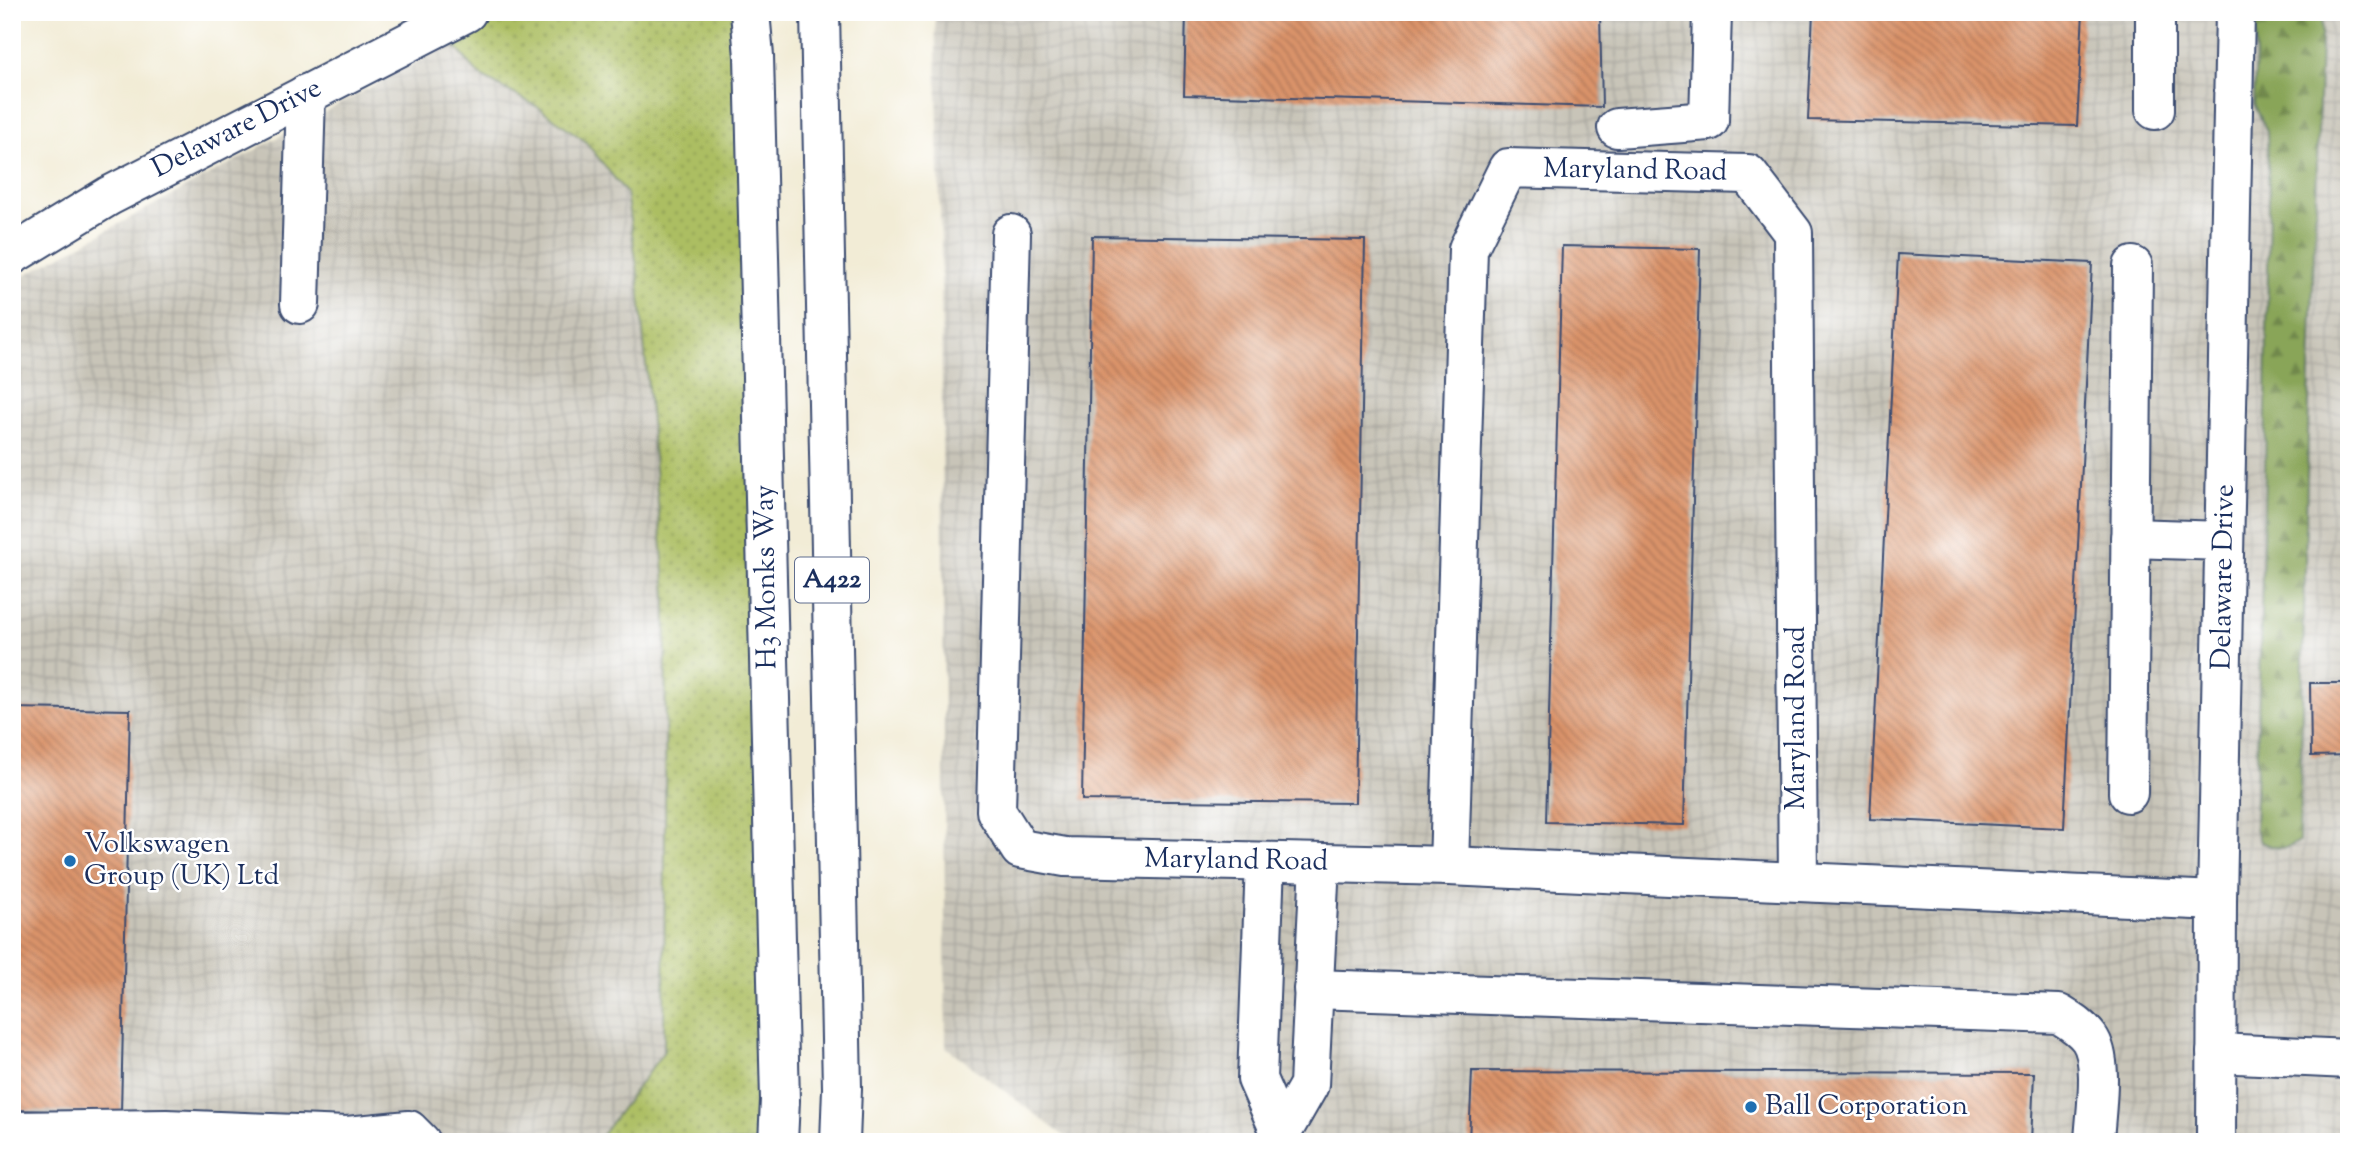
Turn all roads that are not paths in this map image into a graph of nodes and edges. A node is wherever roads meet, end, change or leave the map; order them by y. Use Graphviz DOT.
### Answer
graph roads {
  1 [pos="467,12"];
  2 [pos="750,12"];
  3 [pos="1712,12"];
  4 [pos="2155,12"];
  5 [pos="2235,12"];
  6 [pos="820,16"];
  7 [pos="306,93"];
  8 [pos="2155,110"];
  9 [pos="1617,128"];
  10 [pos="1011,234"];
  11 [pos="12,255"];
  12 [pos="2133,266"];
  13 [pos="300,304"];
  14 [pos="2130,538"];
  15 [pos="2224,541"];
  16 [pos="2128,793"];
  17 [pos="1265,862"];
  18 [pos="1320,863"];
  19 [pos="1449,866"];
  20 [pos="1798,881"];
  21 [pos="2217,901"];
  22 [pos="1313,989"];
  23 [pos="2216,1053"];
  24 [pos="2349,1059"];
  25 [pos="12,1131"];
  26 [pos="1281,1138"];
  27 [pos="421,1142"];
  28 [pos="778,1142"];
  29 [pos="840,1142"];
  30 [pos="2094,1142"];
  31 [pos="2216,1142"];
  1 -- 7 [label="street, Delaware Drive"];
  2 -- 28 [label="street, H3 Monks Way / A422"];
  3 -- 9 [label="street"];
  4 -- 8 [label="street"];
  5 -- 15 [label="street, Delaware Drive"];
  6 -- 29 [label="street, A422"];
  7 -- 11 [label="street, Delaware Drive"];
  7 -- 13 [label="street"];
  10 -- 17 [label="street, Maryland Road"];
  12 -- 14 [label="street"];
  14 -- 15 [label="street"];
  14 -- 16 [label="street"];
  15 -- 21 [label="street, Delaware Drive"];
  17 -- 18 [label="street, Maryland Road"];
  17 -- 26 [label="street"];
  18 -- 19 [label="street, Maryland Road"];
  18 -- 22 [label="street"];
  19 -- 20 [label="street, Maryland Road"];
  19 -- 20 [label="street, Maryland Road"];
  20 -- 21 [label="street, Maryland Road"];
  21 -- 23 [label="street, Delaware Drive"];
  22 -- 26 [label="street"];
  22 -- 30 [label="street"];
  23 -- 24 [label="street"];
  23 -- 31 [label="street, Delaware Drive"];
  25 -- 27 [label="street"];
}
